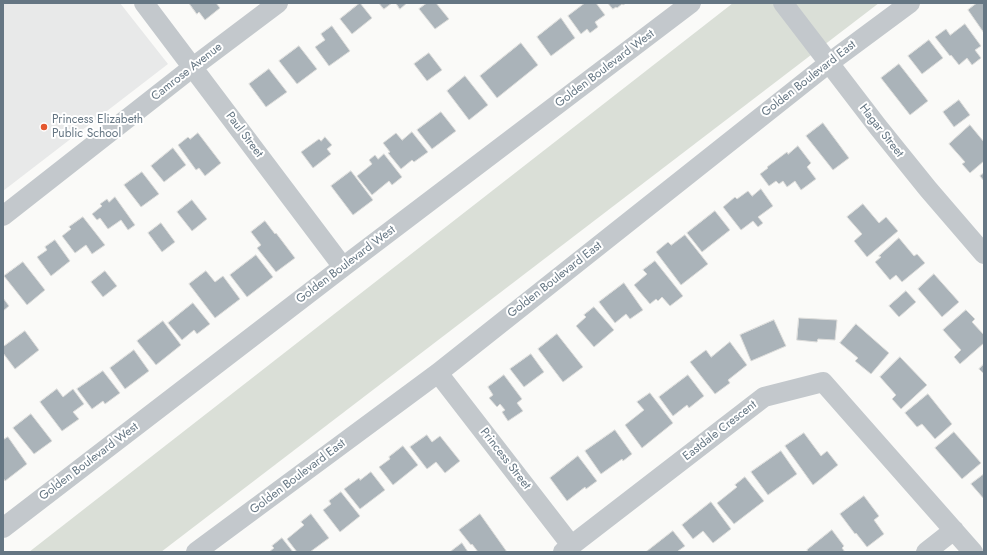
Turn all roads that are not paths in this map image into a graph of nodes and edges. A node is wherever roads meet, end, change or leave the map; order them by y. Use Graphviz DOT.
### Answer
graph roads {
  1 [pos="144,3"];
  2 [pos="278,3"];
  3 [pos="691,3"];
  4 [pos="783,3"];
  5 [pos="910,3"];
  6 [pos="829,63"];
  7 [pos="193,67"];
  8 [pos="3,216"];
  9 [pos="984,254"];
  10 [pos="343,267"];
  11 [pos="438,373"];
  12 [pos="3,528"];
  13 [pos="954,530"];
  14 [pos="567,549"];
  15 [pos="196,552"];
  16 [pos="926,552"];
  17 [pos="973,552"];
  1 -- 7 [label="street, Paul Street"];
  2 -- 7 [label="street, Camrose Avenue"];
  3 -- 10 [label="street, Golden Boulevard West"];
  4 -- 6 [label="street, Hagar Street"];
  5 -- 6 [label="street, Golden Boulevard East"];
  6 -- 9 [label="street, Hagar Street"];
  6 -- 11 [label="street, Golden Boulevard East"];
  7 -- 8 [label="street, Camrose Avenue"];
  7 -- 10 [label="street, Paul Street"];
  10 -- 12 [label="street, Golden Boulevard West"];
  11 -- 14 [label="street, Princess Street"];
  11 -- 15 [label="street, Golden Boulevard East"];
  13 -- 14 [label="street, Eastdale Crescent"];
  13 -- 16 [label="street"];
  13 -- 17 [label="street, Eastdale Crescent"];
}
